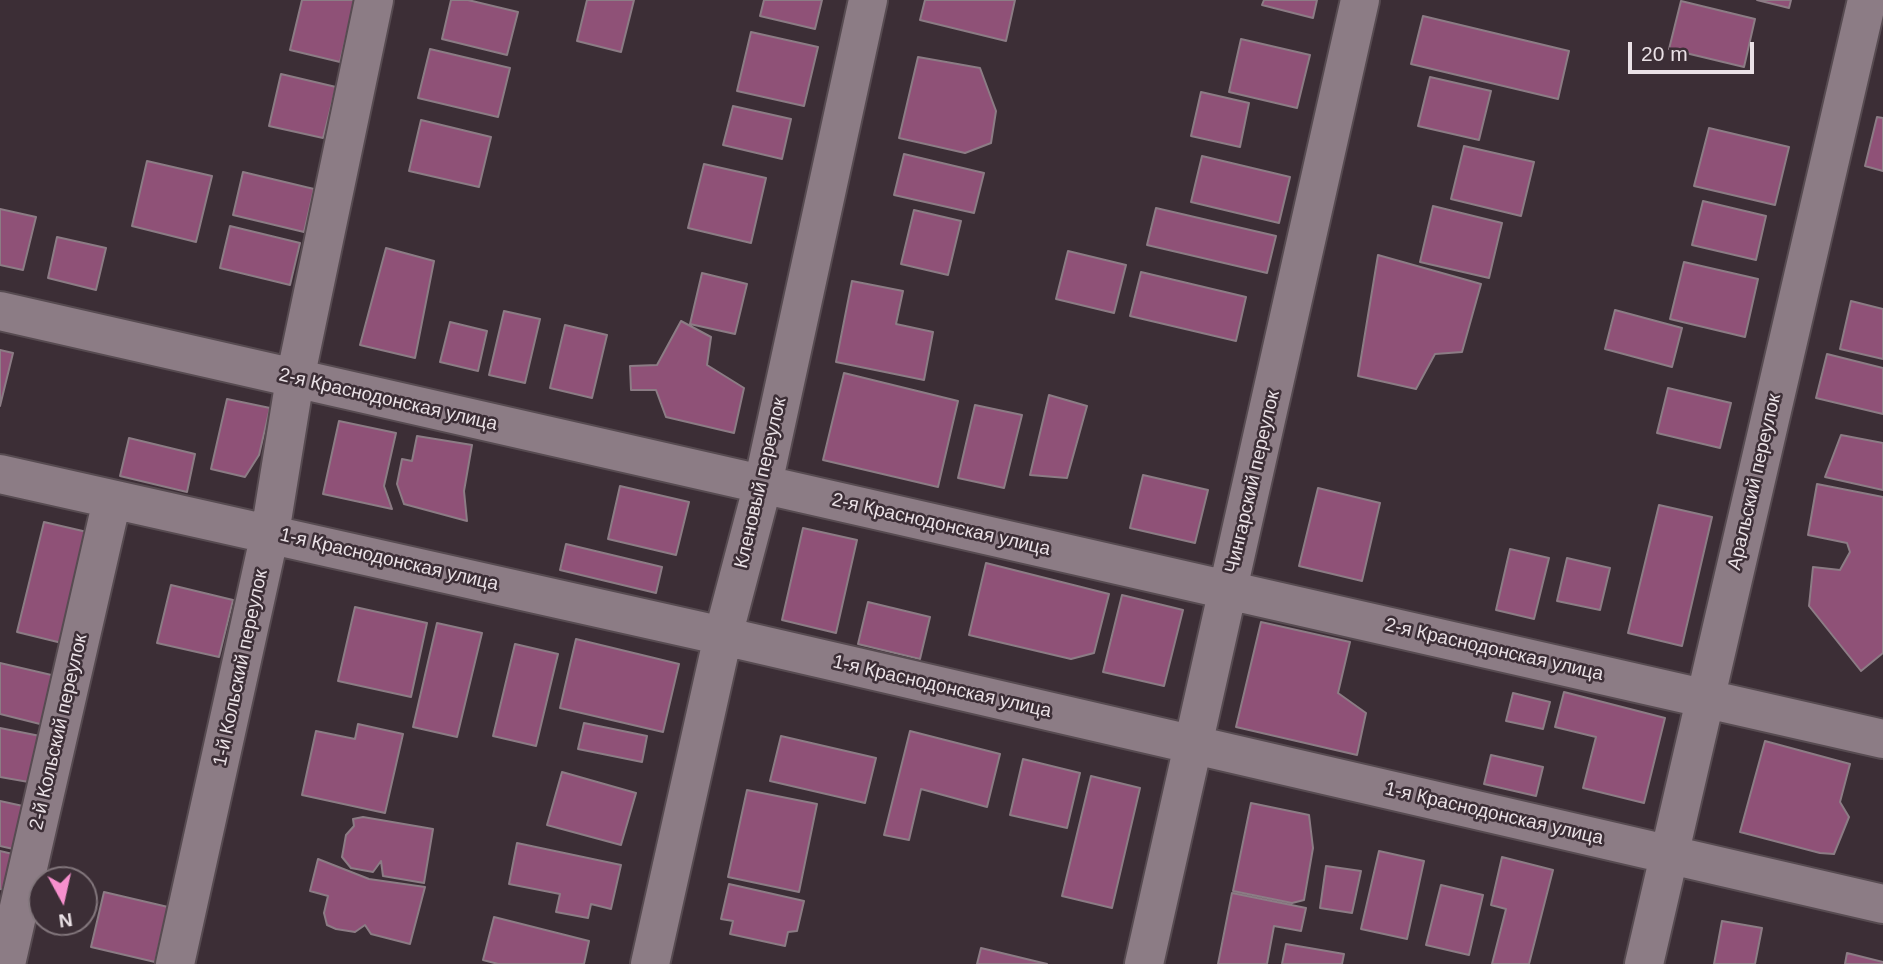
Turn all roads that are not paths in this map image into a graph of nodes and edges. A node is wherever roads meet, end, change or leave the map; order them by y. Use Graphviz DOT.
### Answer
graph roads {
  1 [pos="374,0"];
  2 [pos="868,0"];
  3 [pos="1360,0"];
  4 [pos="1867,0"];
  5 [pos="0,311"];
  6 [pos="295,379"];
  7 [pos="0,474"];
  8 [pos="763,484"];
  9 [pos="112,500"];
  10 [pos="270,533"];
  11 [pos="1229,590"];
  12 [pos="723,636"];
  13 [pos="1705,698"];
  14 [pos="1883,739"];
  15 [pos="1193,745"];
  16 [pos="1669,855"];
  17 [pos="1883,904"];
  18 [pos="6,964"];
  19 [pos="175,964"];
  20 [pos="650,964"];
  21 [pos="1144,964"];
  22 [pos="1644,964"];
  1 -- 6 [label="street, 1-й Кольский переулок"];
  2 -- 8 [label="street, Кленовый переулок"];
  3 -- 11 [label="street, Чингарский переулок"];
  4 -- 13 [label="street, Аральский переулок"];
  5 -- 6 [label="street, 2-я Краснодонская улица"];
  6 -- 8 [label="street, 2-я Краснодонская улица"];
  6 -- 10 [label="street, 1-й Кольский переулок"];
  7 -- 9 [label="street, 1-я Краснодонская улица"];
  8 -- 11 [label="street, 2-я Краснодонская улица"];
  8 -- 12 [label="street, Кленовый переулок"];
  9 -- 10 [label="street, 1-я Краснодонская улица"];
  9 -- 18 [label="street, 2-й Кольский переулок"];
  10 -- 12 [label="street, 1-я Краснодонская улица"];
  10 -- 19 [label="street, 1-й Кольский переулок"];
  11 -- 13 [label="street, 2-я Краснодонская улица"];
  11 -- 15 [label="street, Чингарский переулок"];
  12 -- 15 [label="street, 1-я Краснодонская улица"];
  12 -- 20 [label="street, Кленовый переулок"];
  13 -- 14 [label="street, 2-я Краснодонская улица"];
  13 -- 16 [label="street, Аральский переулок"];
  15 -- 16 [label="street, 1-я Краснодонская улица"];
  15 -- 21 [label="street, Чингарский переулок"];
  16 -- 17 [label="street, 1-я Краснодонская улица"];
  16 -- 22 [label="street, Аральский переулок"];
}
